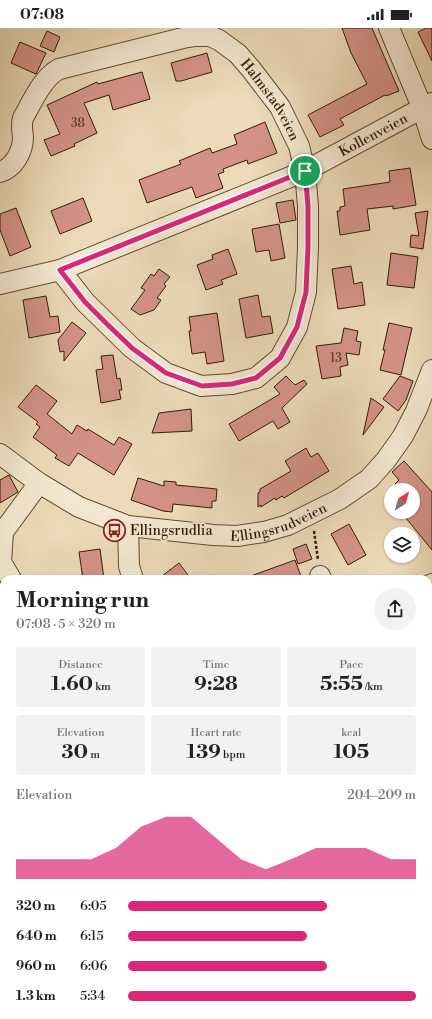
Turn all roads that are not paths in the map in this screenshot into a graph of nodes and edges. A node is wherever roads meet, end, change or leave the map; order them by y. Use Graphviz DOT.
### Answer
graph roads {
  1 [pos="389,28"];
  2 [pos="212,32"];
  3 [pos="427,105"];
  4 [pos="432,139"];
  5 [pos="305,171"];
  6 [pos="0,172"];
  7 [pos="60,270"];
  8 [pos="0,284"];
  9 [pos="432,370"];
  10 [pos="0,454"];
  11 [pos="39,483"];
  12 [pos="128,526"];
  13 [pos="9,575"];
  14 [pos="132,575"];
  1 -- 3 [label="street"];
  2 -- 5 [label="street, Halmstadveien"];
  2 -- 6 [label="street, Halmstadveien"];
  3 -- 4 [label="street"];
  3 -- 5 [label="street, Kollenveien"];
  5 -- 7 [label="street, Kollenveien"];
  5 -- 7 [label="street, Halmstadveien"];
  7 -- 8 [label="street, Kollenveien"];
  9 -- 12 [label="street, Ellingsrudveien"];
  10 -- 11 [label="street, Ellingsrudveien"];
  11 -- 12 [label="street, Ellingsrudveien"];
  11 -- 13 [label="street"];
  12 -- 14 [label="street"];
}
